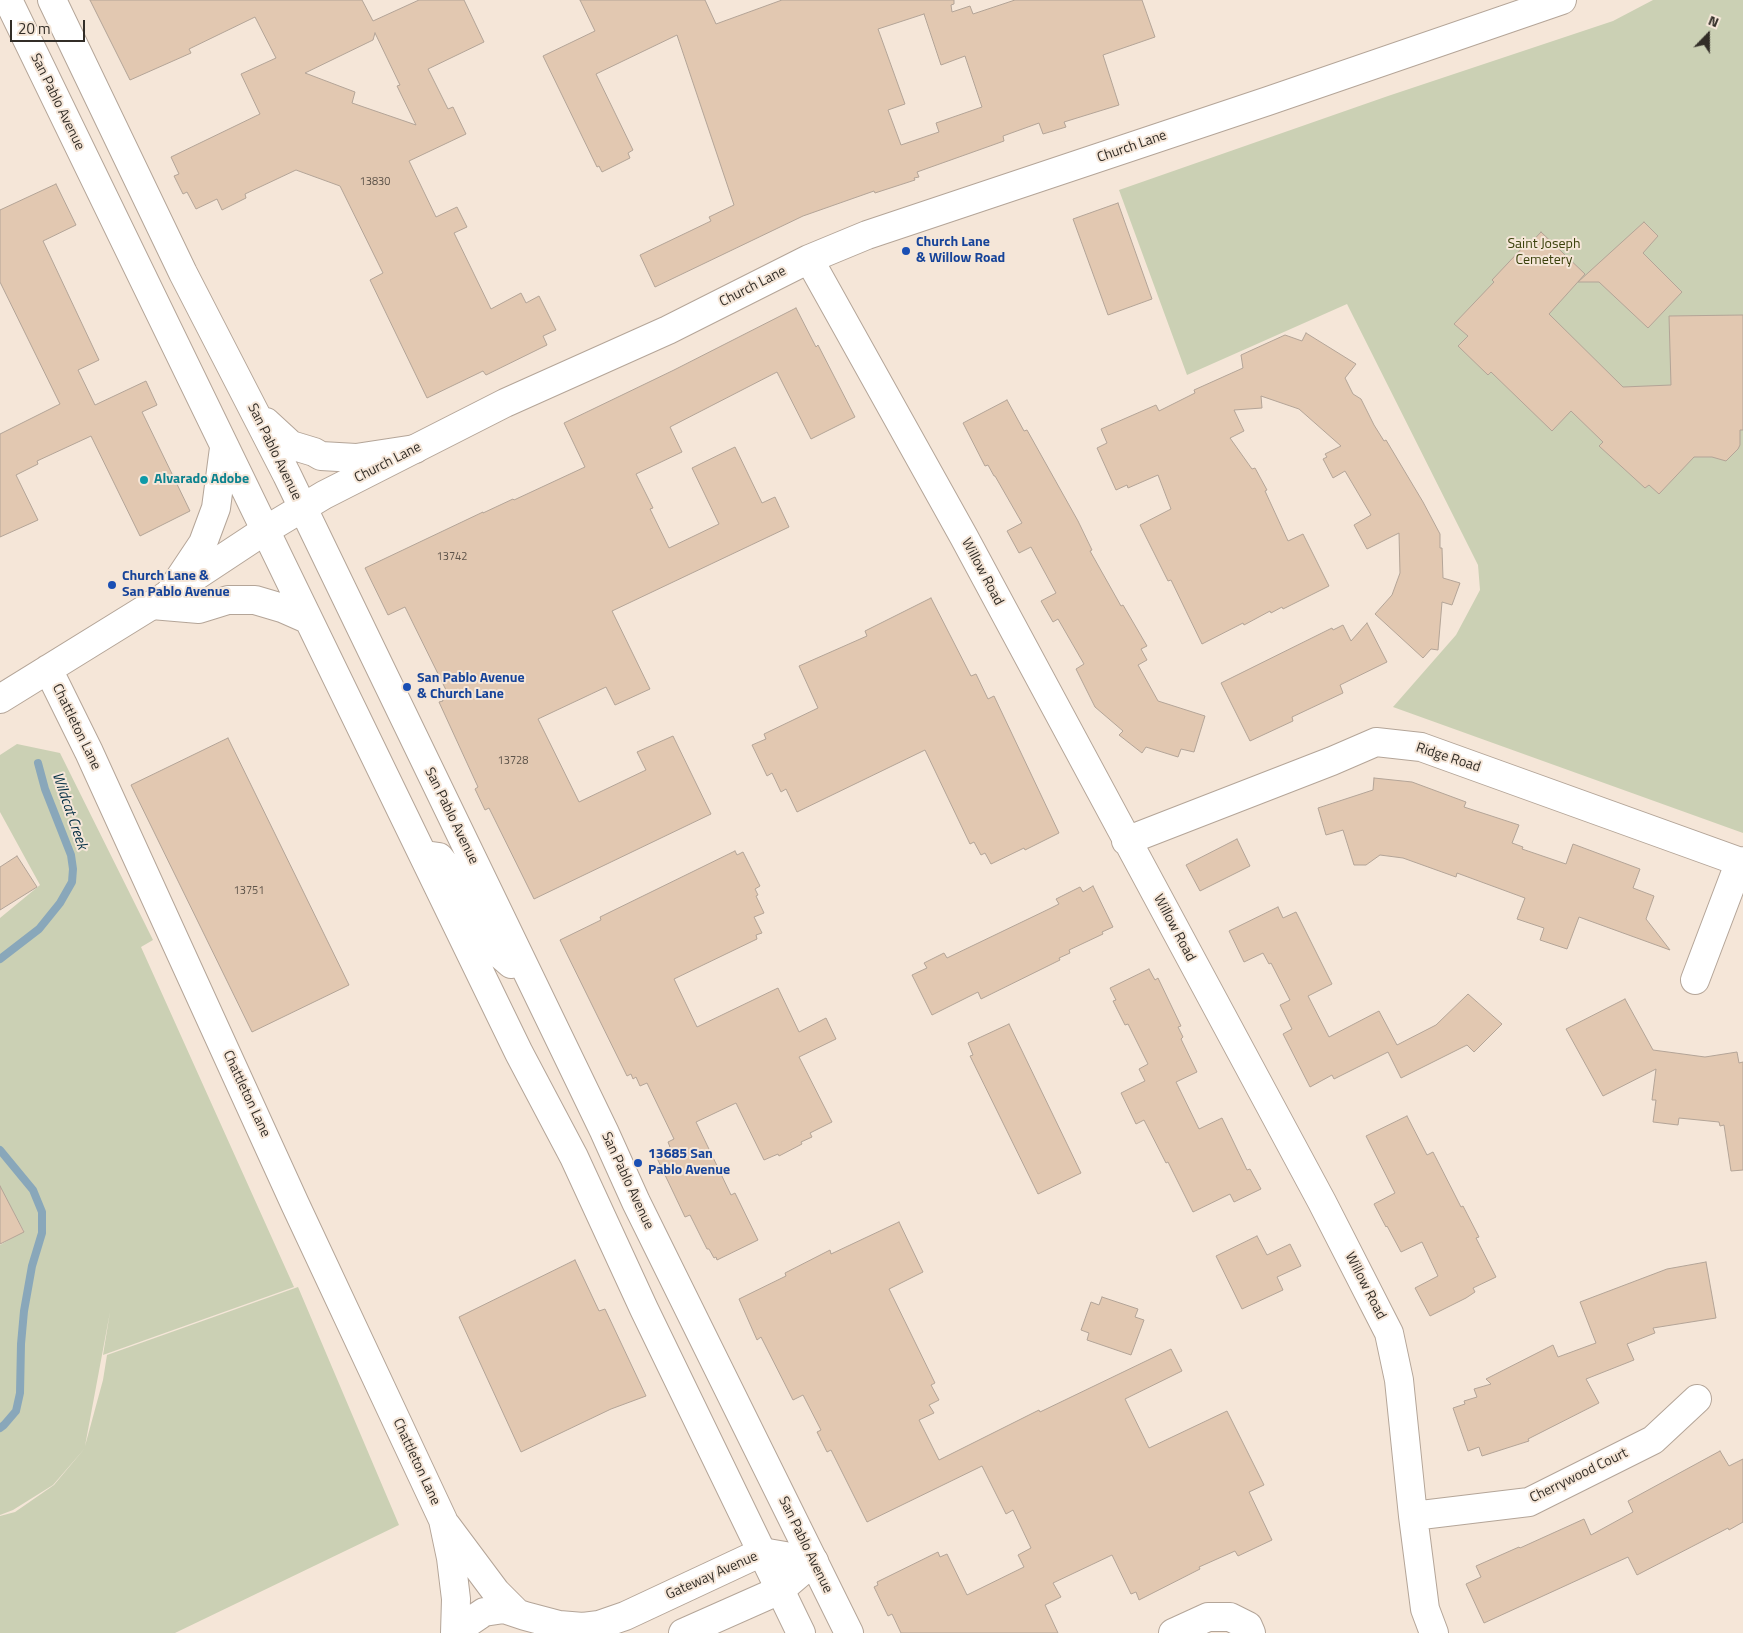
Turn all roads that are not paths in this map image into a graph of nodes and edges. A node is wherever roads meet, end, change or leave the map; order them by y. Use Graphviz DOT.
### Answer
graph roads {
  1 [pos="8,0"];
  2 [pos="52,0"];
  3 [pos="1562,0"];
  4 [pos="80,149"];
  5 [pos="809,259"];
  6 [pos="183,273"];
  7 [pos="255,412"];
  8 [pos="224,448"];
  9 [pos="415,449"];
  10 [pos="302,508"];
  11 [pos="264,531"];
  12 [pos="161,598"];
  13 [pos="307,619"];
  14 [pos="48,669"];
  15 [pos="0,699"];
  16 [pos="1126,841"];
  17 [pos="422,854"];
  18 [pos="1741,862"];
  19 [pos="524,967"];
  20 [pos="1695,980"];
  21 [pos="1697,1399"];
  22 [pos="1413,1516"];
  23 [pos="442,1520"];
  24 [pos="762,1552"];
  25 [pos="814,1561"];
  26 [pos="780,1590"];
  27 [pos="529,1621"];
  28 [pos="456,1632"];
  29 [pos="682,1633"];
  30 [pos="801,1633"];
  31 [pos="848,1633"];
  32 [pos="1173,1633"];
  33 [pos="1251,1633"];
  34 [pos="1434,1633"];
  1 -- 4 [label="street, San Pablo Avenue"];
  2 -- 6 [label="street, San Pablo Avenue"];
  3 -- 5 [label="street, Church Lane"];
  4 -- 6 [label="street"];
  4 -- 8 [label="street, San Pablo Avenue"];
  5 -- 9 [label="street, Church Lane"];
  5 -- 16 [label="street, Willow Road"];
  6 -- 7 [label="street, San Pablo Avenue"];
  7 -- 9 [label="street"];
  7 -- 10 [label="street, San Pablo Avenue"];
  8 -- 11 [label="street, San Pablo Avenue"];
  8 -- 12 [label="street"];
  9 -- 10 [label="street, Church Lane"];
  10 -- 11 [label="street, Church Lane"];
  10 -- 19 [label="street, San Pablo Avenue"];
  11 -- 12 [label="street, Church Lane"];
  11 -- 13 [label="street, San Pablo Avenue"];
  12 -- 13 [label="street"];
  12 -- 14 [label="street, Church Lane"];
  13 -- 17 [label="street, San Pablo Avenue"];
  14 -- 15 [label="street, Church Lane"];
  14 -- 23 [label="street, Chattleton Lane"];
  16 -- 18 [label="street, Ridge Road"];
  16 -- 22 [label="street, Willow Road"];
  17 -- 19 [label="street"];
  17 -- 24 [label="street, San Pablo Avenue"];
  18 -- 20 [label="street"];
  19 -- 25 [label="street, San Pablo Avenue"];
  21 -- 22 [label="street, Cherrywood Court"];
  22 -- 34 [label="street, Willow Road"];
  23 -- 27 [label="street, Chattleton Lane"];
  23 -- 28 [label="street, Chattleton Lane"];
  24 -- 25 [label="street, Gateway Avenue"];
  24 -- 26 [label="street, San Pablo Avenue"];
  24 -- 27 [label="street, Gateway Avenue"];
  25 -- 26 [label="street"];
  25 -- 31 [label="street, San Pablo Avenue"];
  26 -- 29 [label="street"];
  26 -- 30 [label="street, San Pablo Avenue"];
  27 -- 28 [label="street, Gateway Avenue"];
  32 -- 33 [label="street"];
}
